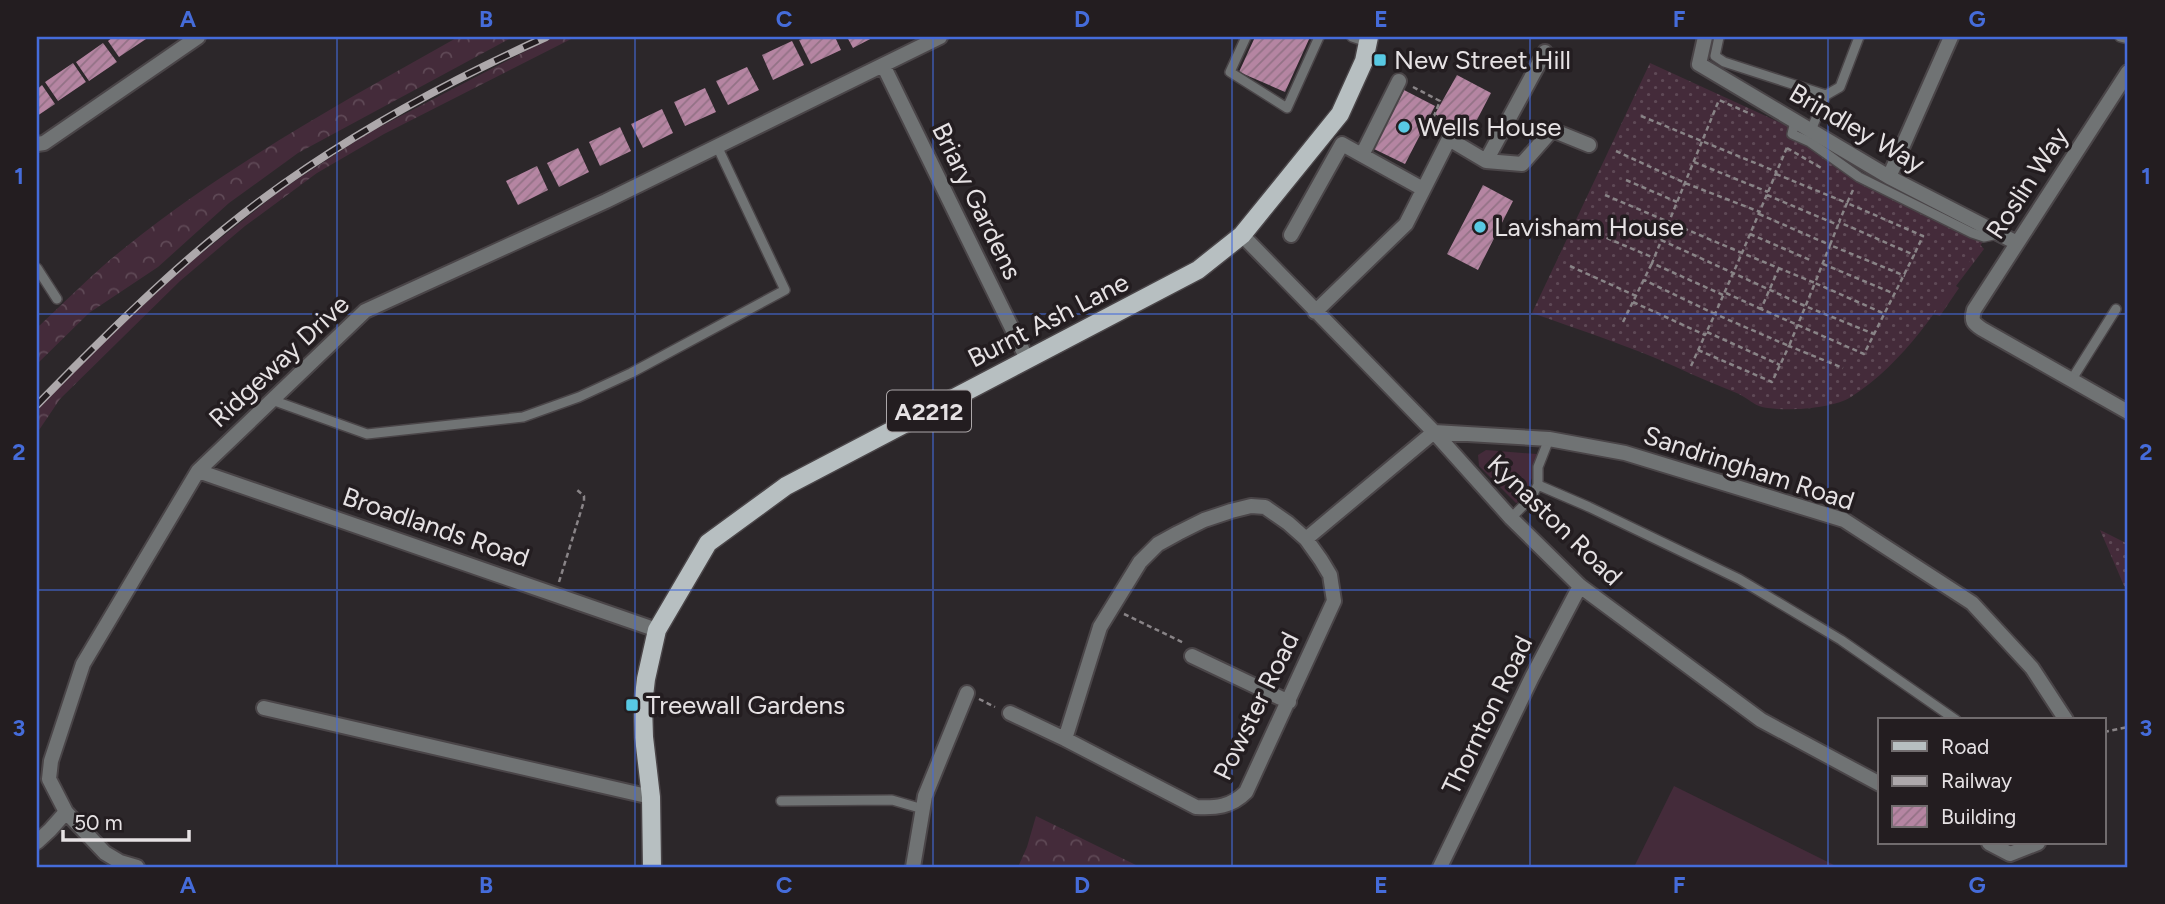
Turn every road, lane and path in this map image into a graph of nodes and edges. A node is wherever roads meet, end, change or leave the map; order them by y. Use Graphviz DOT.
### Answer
graph roads {
  1 [pos="198,37"];
  2 [pos="940,37"];
  3 [pos="1246,37"];
  4 [pos="1319,37"];
  5 [pos="1705,37"];
  6 [pos="1719,37"];
  7 [pos="1859,37"];
  8 [pos="1951,37"];
  9 [pos="2120,37"];
  10 [pos="1363,39"];
  11 [pos="2128,39"];
  12 [pos="1545,52"];
  13 [pos="883,65"];
  14 [pos="2128,72"];
  15 [pos="1399,81"];
  16 [pos="1826,94"];
  17 [pos="1641,116"];
  18 [pos="1756,117"];
  19 [pos="1793,127"];
  20 [pos="1811,130"];
  21 [pos="1451,134"];
  22 [pos="1702,142"];
  23 [pos="37,144"];
  24 [pos="1589,145"];
  25 [pos="718,146"];
  26 [pos="1616,151"];
  27 [pos="1362,155"];
  28 [pos="1486,161"];
  29 [pos="1694,162"];
  30 [pos="1776,173"];
  31 [pos="1859,177"];
  32 [pos="1889,177"];
  33 [pos="1626,180"];
  34 [pos="1685,183"];
  35 [pos="1423,189"];
  36 [pos="1768,193"];
  37 [pos="1605,195"];
  38 [pos="1677,202"];
  39 [pos="1847,204"];
  40 [pos="1759,213"];
  41 [pos="1669,222"];
  42 [pos="1838,224"];
  43 [pos="1583,228"];
  44 [pos="2001,233"];
  45 [pos="1750,234"];
  46 [pos="1242,236"];
  47 [pos="1291,236"];
  48 [pos="1661,240"];
  49 [pos="2017,243"];
  50 [pos="1830,245"];
  51 [pos="1742,253"];
  52 [pos="1914,255"];
  53 [pos="1654,258"];
  54 [pos="1810,260"];
  55 [pos="1652,263"];
  56 [pos="1822,264"];
  57 [pos="1570,266"];
  58 [pos="37,268"];
  59 [pos="1779,268"];
  60 [pos="1733,273"];
  61 [pos="1905,276"];
  62 [pos="1644,280"];
  63 [pos="1815,283"];
  64 [pos="1770,290"];
  65 [pos="1724,294"];
  66 [pos="1895,294"];
  67 [pos="1636,296"];
  68 [pos="57,299"];
  69 [pos="1633,302"];
  70 [pos="1805,306"];
  71 [pos="1761,309"];
  72 [pos="2116,309"];
  73 [pos="1315,312"];
  74 [pos="1715,314"];
  75 [pos="1885,314"];
  76 [pos="1623,322"];
  77 [pos="1797,326"];
  78 [pos="1706,334"];
  79 [pos="1874,334"];
  80 [pos="1789,346"];
  81 [pos="1698,350"];
  82 [pos="1027,359"];
  83 [pos="1780,365"];
  84 [pos="1691,366"];
  85 [pos="1843,368"];
  86 [pos="2072,379"];
  87 [pos="272,400"];
  88 [pos="2128,412"];
  89 [pos="1434,432"];
  90 [pos="1549,439"];
  91 [pos="198,471"];
  92 [pos="1538,485"];
  93 [pos="577,490"];
  94 [pos="1511,518"];
  95 [pos="1306,539"];
  96 [pos="1580,586"];
  97 [pos="555,595"];
  98 [pos="1111,608"];
  99 [pos="657,630"];
  100 [pos="1192,656"];
  101 [pos="967,693"];
  102 [pos="1289,702"];
  103 [pos="264,709"];
  104 [pos="1010,713"];
  105 [pos="1953,718"];
  106 [pos="2065,718"];
  107 [pos="2128,726"];
  108 [pos="2106,732"];
  109 [pos="1065,739"];
  110 [pos="1878,783"];
  111 [pos="651,797"];
  112 [pos="782,801"];
  113 [pos="923,809"];
  114 [pos="66,812"];
  115 [pos="37,842"];
  116 [pos="1991,844"];
  117 [pos="2035,844"];
  118 [pos="137,867"];
  119 [pos="652,867"];
  120 [pos="913,867"];
  121 [pos="1440,867"];
  1 -- 23 [label="street"];
  2 -- 13 [label="street, Ridgeway Drive"];
  3 -- 4 [label="lane"];
  5 -- 19 [label="street, Brindley Way"];
  6 -- 16 [label="lane"];
  7 -- 16 [label="lane"];
  8 -- 32 [label="street"];
  9 -- 11 [label="lane"];
  10 -- 46 [label="main road, Burnt Ash Lane / A2212"];
  12 -- 28 [label="street"];
  13 -- 25 [label="street, Ridgeway Drive"];
  13 -- 82 [label="street, Briary Gardens"];
  14 -- 49 [label="street, Roslin Way"];
  15 -- 21 [label="path"];
  15 -- 27 [label="street"];
  16 -- 20 [label="lane"];
  17 -- 22 [label="path"];
  18 -- 22 [label="path"];
  19 -- 20 [label="street, Brindley Way"];
  19 -- 30 [label="path"];
  19 -- 31 [label="lane"];
  20 -- 32 [label="street, Brindley Way"];
  21 -- 28 [label="street"];
  21 -- 35 [label="street"];
  22 -- 29 [label="path"];
  22 -- 30 [label="path"];
  24 -- 28 [label="street"];
  25 -- 87 [label="street, Ridgeway Drive"];
  25 -- 87 [label="lane"];
  26 -- 34 [label="path"];
  27 -- 35 [label="street"];
  27 -- 47 [label="street"];
  29 -- 34 [label="path"];
  29 -- 36 [label="path"];
  30 -- 36 [label="path"];
  30 -- 39 [label="path"];
  31 -- 39 [label="path"];
  31 -- 44 [label="lane"];
  32 -- 44 [label="street, Brindley Way"];
  33 -- 38 [label="path"];
  34 -- 38 [label="path"];
  34 -- 40 [label="path"];
  35 -- 73 [label="street"];
  36 -- 40 [label="path"];
  36 -- 42 [label="path"];
  37 -- 41 [label="path"];
  38 -- 41 [label="path"];
  39 -- 42 [label="path"];
  39 -- 52 [label="path"];
  40 -- 45 [label="path"];
  40 -- 50 [label="path"];
  41 -- 48 [label="path"];
  41 -- 51 [label="path"];
  42 -- 50 [label="path"];
  42 -- 52 [label="path"];
  43 -- 53 [label="path"];
  44 -- 49 [label="street, Brindley Way"];
  45 -- 51 [label="path"];
  45 -- 54 [label="path"];
  46 -- 73 [label="street, Kynaston Road"];
  46 -- 82 [label="main road, Burnt Ash Lane / A2212"];
  48 -- 53 [label="path"];
  48 -- 60 [label="path"];
  49 -- 86 [label="street, Roslin Way"];
  50 -- 56 [label="path"];
  50 -- 61 [label="path"];
  51 -- 59 [label="path"];
  51 -- 60 [label="path"];
  52 -- 61 [label="path"];
  53 -- 55 [label="path"];
  55 -- 62 [label="path"];
  55 -- 65 [label="path"];
  56 -- 63 [label="path"];
  56 -- 66 [label="path"];
  57 -- 67 [label="path"];
  58 -- 68 [label="lane"];
  59 -- 63 [label="path"];
  59 -- 64 [label="path"];
  60 -- 64 [label="path"];
  60 -- 65 [label="path"];
  61 -- 66 [label="path"];
  62 -- 67 [label="path"];
  62 -- 74 [label="path"];
  63 -- 70 [label="path"];
  63 -- 75 [label="path"];
  64 -- 70 [label="path"];
  64 -- 71 [label="path"];
  65 -- 71 [label="path"];
  65 -- 74 [label="path"];
  66 -- 75 [label="path"];
  67 -- 69 [label="path"];
  69 -- 76 [label="path"];
  69 -- 78 [label="path"];
  70 -- 77 [label="path"];
  70 -- 79 [label="path"];
  71 -- 77 [label="path"];
  72 -- 86 [label="lane"];
  73 -- 89 [label="street, Kynaston Road"];
  74 -- 78 [label="path"];
  74 -- 80 [label="path"];
  75 -- 79 [label="path"];
  77 -- 79 [label="path"];
  77 -- 80 [label="path"];
  78 -- 81 [label="path"];
  78 -- 83 [label="path"];
  80 -- 83 [label="path"];
  80 -- 85 [label="path"];
  81 -- 83 [label="path"];
  81 -- 84 [label="path"];
  82 -- 99 [label="main road, Burnt Ash Lane / A2212"];
  86 -- 88 [label="street"];
  87 -- 91 [label="street, Ridgeway Drive"];
  89 -- 90 [label="street, Sandringham Road"];
  89 -- 94 [label="street, Kynaston Road"];
  89 -- 95 [label="street"];
  90 -- 92 [label="lane"];
  90 -- 106 [label="street, Sandringham Road"];
  91 -- 97 [label="street, Broadlands Road"];
  91 -- 114 [label="street, Ridgeway Drive"];
  92 -- 94 [label="lane"];
  92 -- 105 [label="lane"];
  93 -- 97 [label="path"];
  94 -- 96 [label="street, Kynaston Road"];
  95 -- 98 [label="street, Powster Road"];
  95 -- 102 [label="street, Powster Road"];
  96 -- 110 [label="street, Kynaston Road"];
  96 -- 121 [label="street, Thornton Road"];
  97 -- 99 [label="street, Broadlands Road"];
  98 -- 100 [label="path"];
  98 -- 109 [label="street, Powster Road"];
  99 -- 111 [label="main road, Burnt Ash Lane / A2212"];
  100 -- 102 [label="street"];
  101 -- 104 [label="path"];
  101 -- 113 [label="street"];
  102 -- 109 [label="street, Powster Road"];
  103 -- 111 [label="street"];
  104 -- 109 [label="street, Powster Road"];
  107 -- 108 [label="path"];
  111 -- 119 [label="main road, Burnt Ash Lane / A2212"];
  112 -- 113 [label="lane"];
  113 -- 120 [label="street"];
  114 -- 115 [label="street"];
  114 -- 118 [label="street, Ridgeway Drive"];
  116 -- 117 [label="street"];
}
